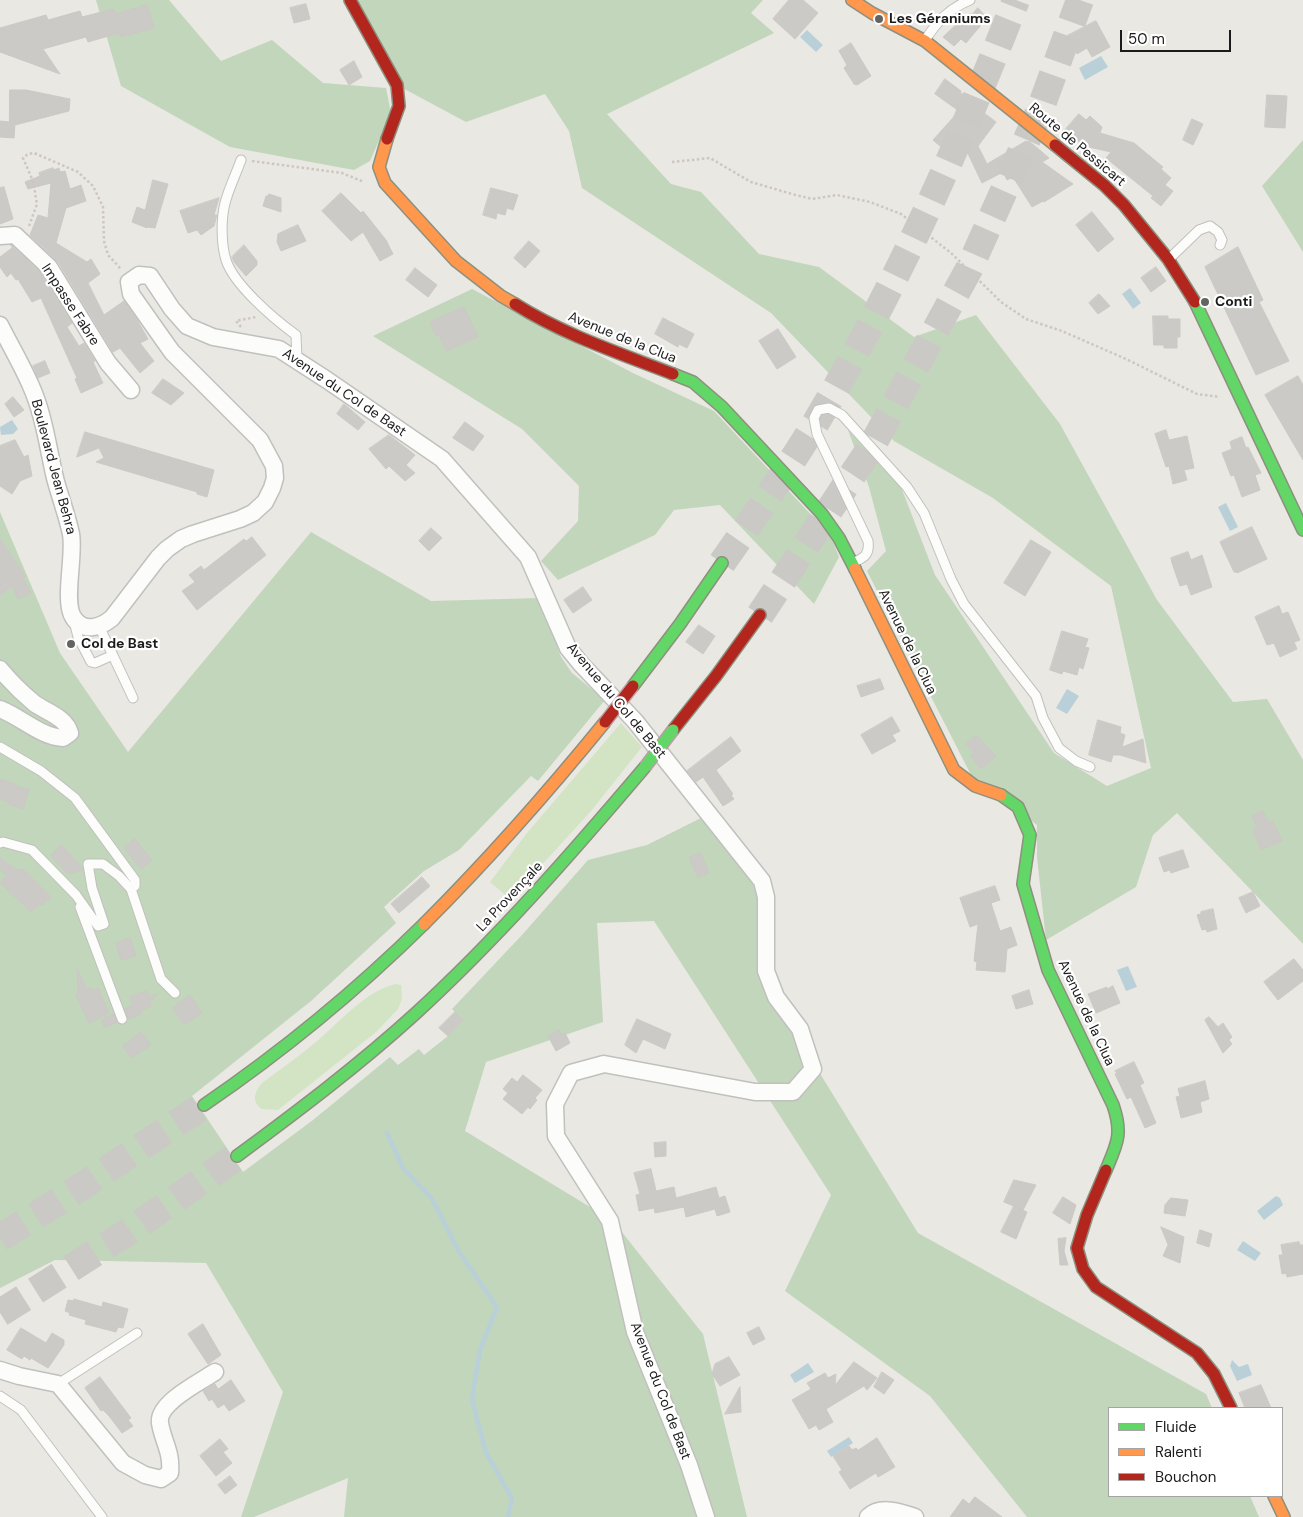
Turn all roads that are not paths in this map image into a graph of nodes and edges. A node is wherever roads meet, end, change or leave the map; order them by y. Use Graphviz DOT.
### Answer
graph roads {
  1 [pos="350,0"];
  2 [pos="852,0"];
  3 [pos="970,0"];
  4 [pos="925,41"];
  5 [pos="241,160"];
  6 [pos="7,235"];
  7 [pos="1220,245"];
  8 [pos="1168,259"];
  9 [pos="0,325"];
  10 [pos="296,360"];
  11 [pos="131,390"];
  12 [pos="1303,530"];
  13 [pos="722,563"];
  14 [pos="851,563"];
  15 [pos="760,615"];
  16 [pos="73,616"];
  17 [pos="99,626"];
  18 [pos="113,655"];
  19 [pos="0,669"];
  20 [pos="133,698"];
  21 [pos="0,709"];
  22 [pos="0,747"];
  23 [pos="1090,766"];
  24 [pos="0,843"];
  25 [pos="131,889"];
  26 [pos="76,895"];
  27 [pos="174,993"];
  28 [pos="122,1019"];
  29 [pos="204,1105"];
  30 [pos="237,1156"];
  31 [pos="137,1333"];
  32 [pos="0,1370"];
  33 [pos="216,1372"];
  34 [pos="58,1384"];
  35 [pos="0,1396"];
  36 [pos="1230,1407"];
  37 [pos="1274,1497"];
  38 [pos="102,1517"];
  39 [pos="706,1517"];
  40 [pos="868,1517"];
  41 [pos="915,1517"];
  42 [pos="1284,1517"];
  1 -- 14 [label="main road, Avenue de la Clua"];
  2 -- 4 [label="main road, Route de Pessicart"];
  3 -- 4 [label="lane"];
  4 -- 8 [label="main road, Route de Pessicart"];
  5 -- 10 [label="lane"];
  6 -- 11 [label="street, Impasse Fabre"];
  7 -- 8 [label="lane"];
  8 -- 12 [label="main road, Route de Pessicart"];
  9 -- 16 [label="street, Boulevard Jean Behra"];
  10 -- 17 [label="street, Avenue du Col de Bast"];
  10 -- 39 [label="street, Avenue du Col de Bast"];
  13 -- 29 [label="main road, bridge"];
  14 -- 23 [label="lane"];
  14 -- 36 [label="main road, Avenue de la Clua"];
  15 -- 30 [label="main road, La Provençale, bridge"];
  16 -- 17 [label="street"];
  16 -- 18 [label="lane"];
  17 -- 18 [label="lane"];
  18 -- 20 [label="lane"];
  19 -- 21 [label="street"];
  22 -- 25 [label="lane"];
  24 -- 26 [label="lane"];
  25 -- 26 [label="lane"];
  25 -- 27 [label="lane"];
  26 -- 28 [label="lane"];
  31 -- 34 [label="lane"];
  32 -- 34 [label="street"];
  33 -- 34 [label="street"];
  35 -- 38 [label="lane"];
  37 -- 42 [label="main road"];
  40 -- 41 [label="street"];
}
